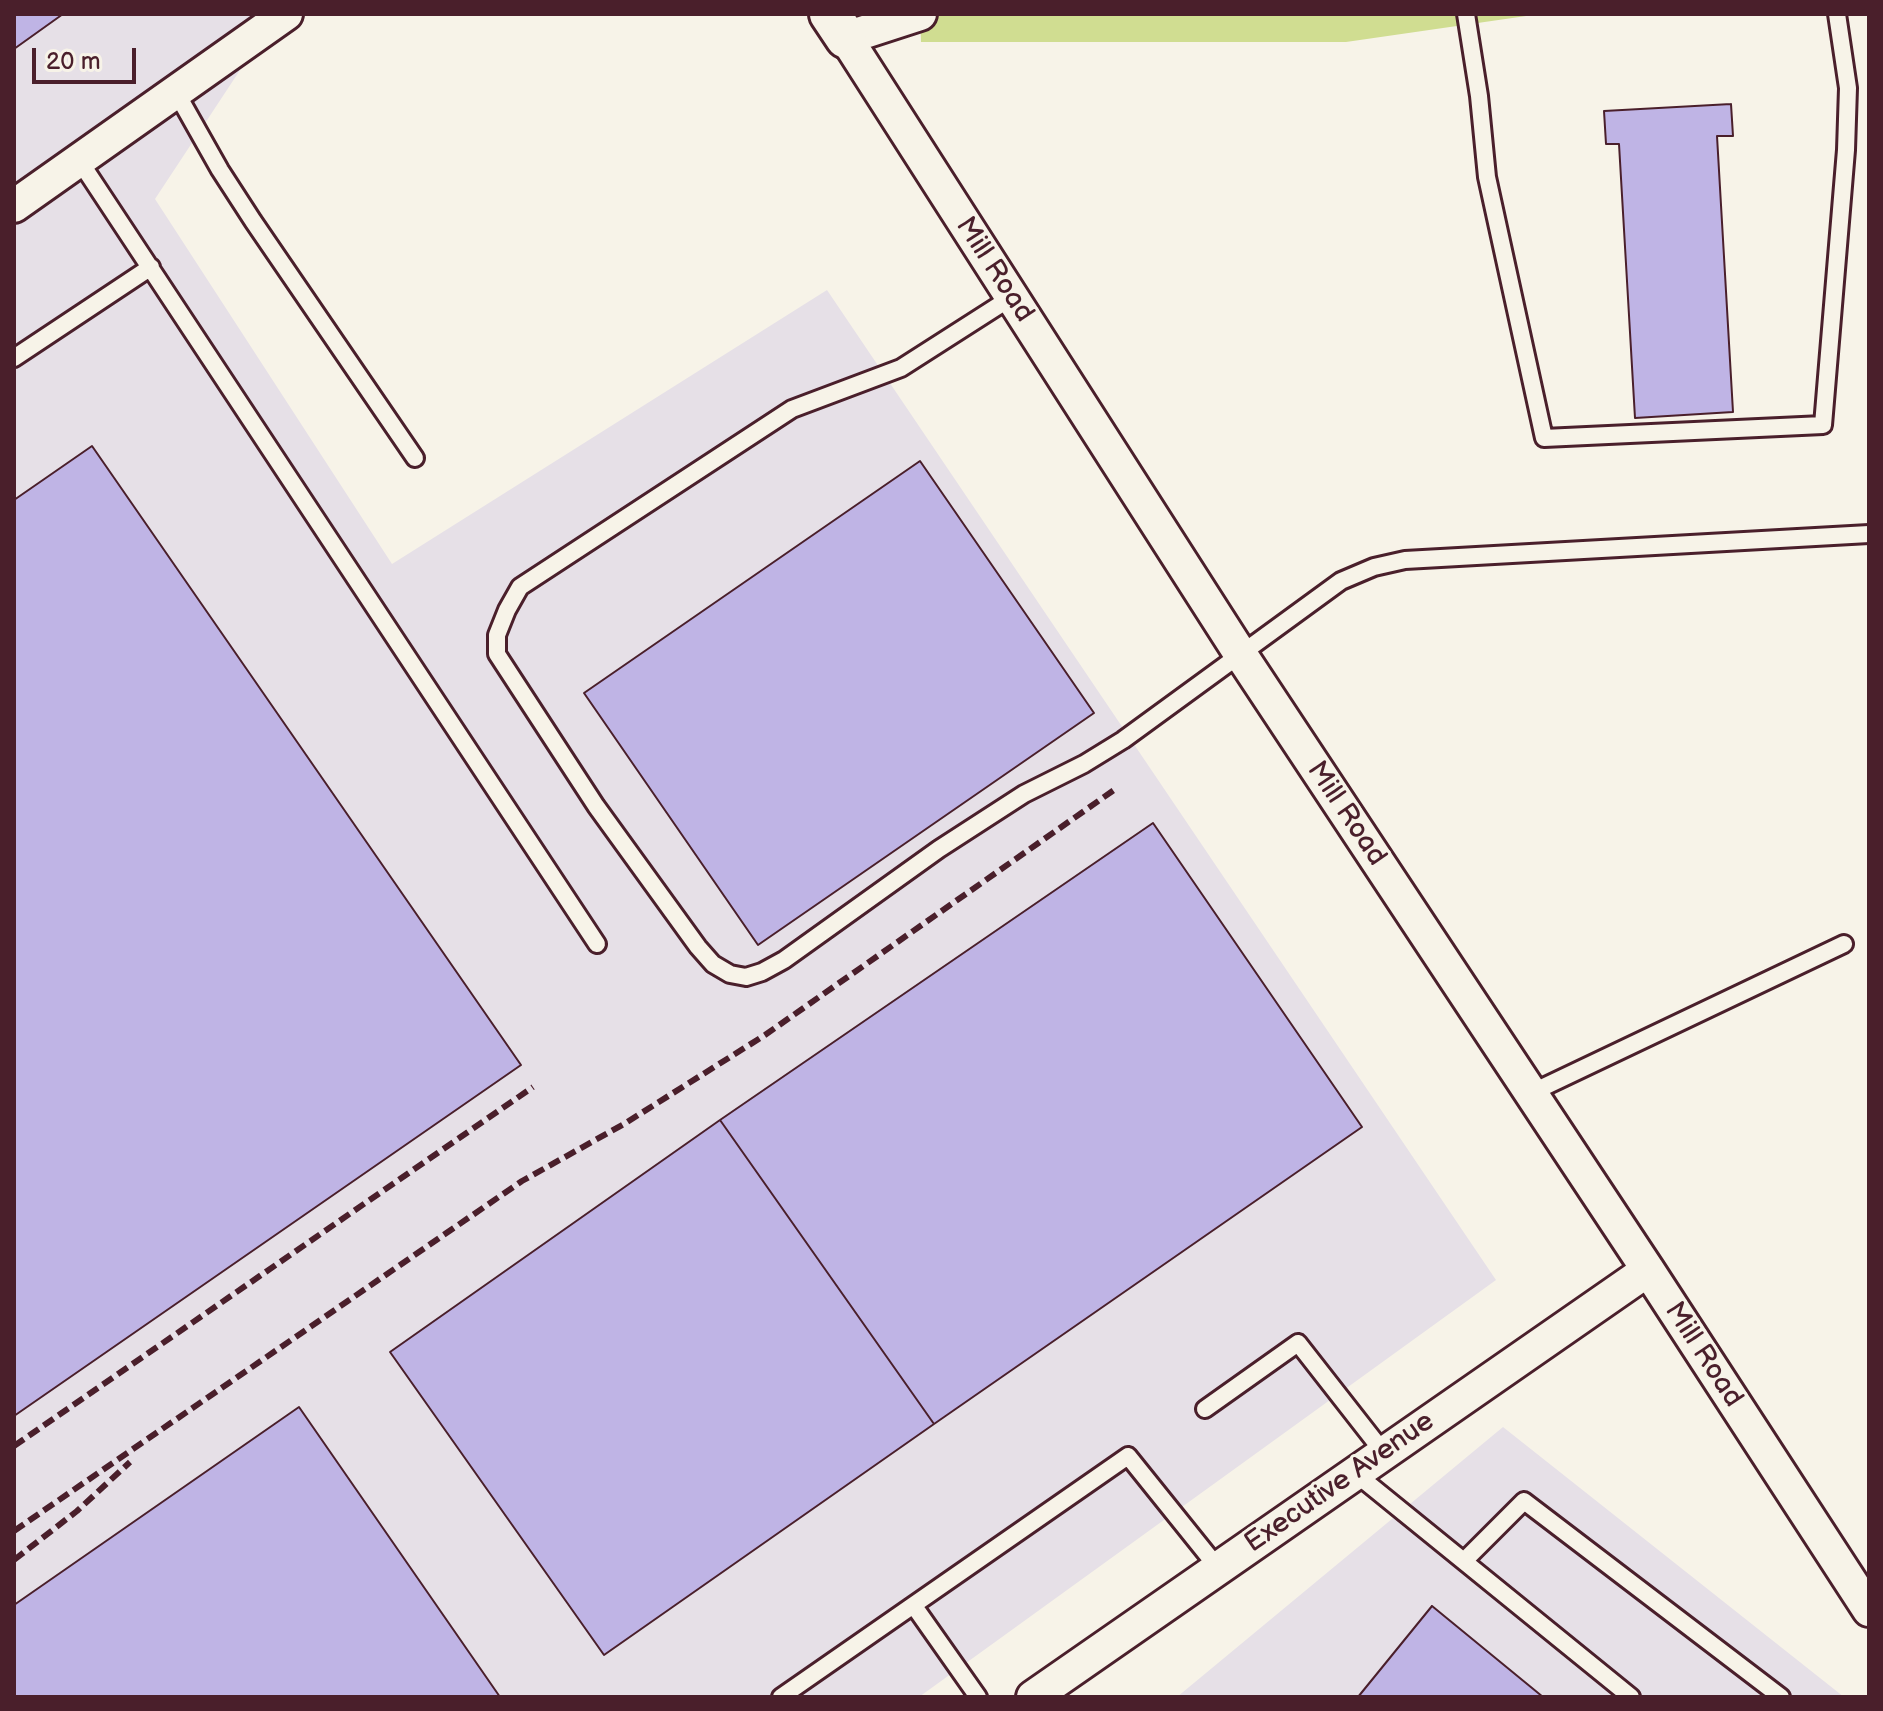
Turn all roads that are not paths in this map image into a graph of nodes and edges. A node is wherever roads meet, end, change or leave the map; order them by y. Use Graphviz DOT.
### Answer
graph roads {
  1 [pos="286,14"];
  2 [pos="920,14"];
  3 [pos="1466,14"];
  4 [pos="1837,14"];
  5 [pos="838,26"];
  6 [pos="176,92"];
  7 [pos="79,160"];
  8 [pos="14,206"];
  9 [pos="151,267"];
  10 [pos="1012,297"];
  11 [pos="14,358"];
  12 [pos="415,458"];
  13 [pos="1869,534"];
  14 [pos="1241,655"];
  15 [pos="597,944"];
  16 [pos="1844,944"];
  17 [pos="1531,1093"];
  18 [pos="1648,1270"];
  19 [pos="1205,1409"];
  20 [pos="1384,1453"];
  21 [pos="1355,1473"];
  22 [pos="1464,1561"];
  23 [pos="1218,1568"];
  24 [pos="914,1606"];
  25 [pos="1869,1610"];
  26 [pos="781,1697"];
  27 [pos="978,1697"];
  28 [pos="1033,1697"];
  29 [pos="1631,1697"];
  30 [pos="1781,1697"];
  1 -- 6 [label="street"];
  2 -- 5 [label="street"];
  3 -- 4 [label="lane"];
  5 -- 10 [label="street, Mill Road"];
  6 -- 7 [label="street"];
  6 -- 12 [label="lane"];
  7 -- 8 [label="street"];
  7 -- 9 [label="lane"];
  9 -- 11 [label="lane"];
  9 -- 15 [label="lane"];
  10 -- 14 [label="street, Mill Road"];
  10 -- 14 [label="lane"];
  13 -- 14 [label="lane"];
  14 -- 17 [label="street, Mill Road"];
  16 -- 17 [label="lane"];
  17 -- 18 [label="street, Mill Road"];
  18 -- 20 [label="street, Executive Avenue"];
  18 -- 25 [label="street, Mill Road"];
  19 -- 20 [label="lane"];
  20 -- 21 [label="street, Executive Avenue"];
  21 -- 22 [label="lane"];
  21 -- 23 [label="street, Executive Avenue"];
  22 -- 29 [label="lane"];
  22 -- 30 [label="lane"];
  23 -- 24 [label="lane"];
  23 -- 28 [label="street, Executive Avenue"];
  24 -- 26 [label="lane"];
  24 -- 27 [label="lane"];
}
